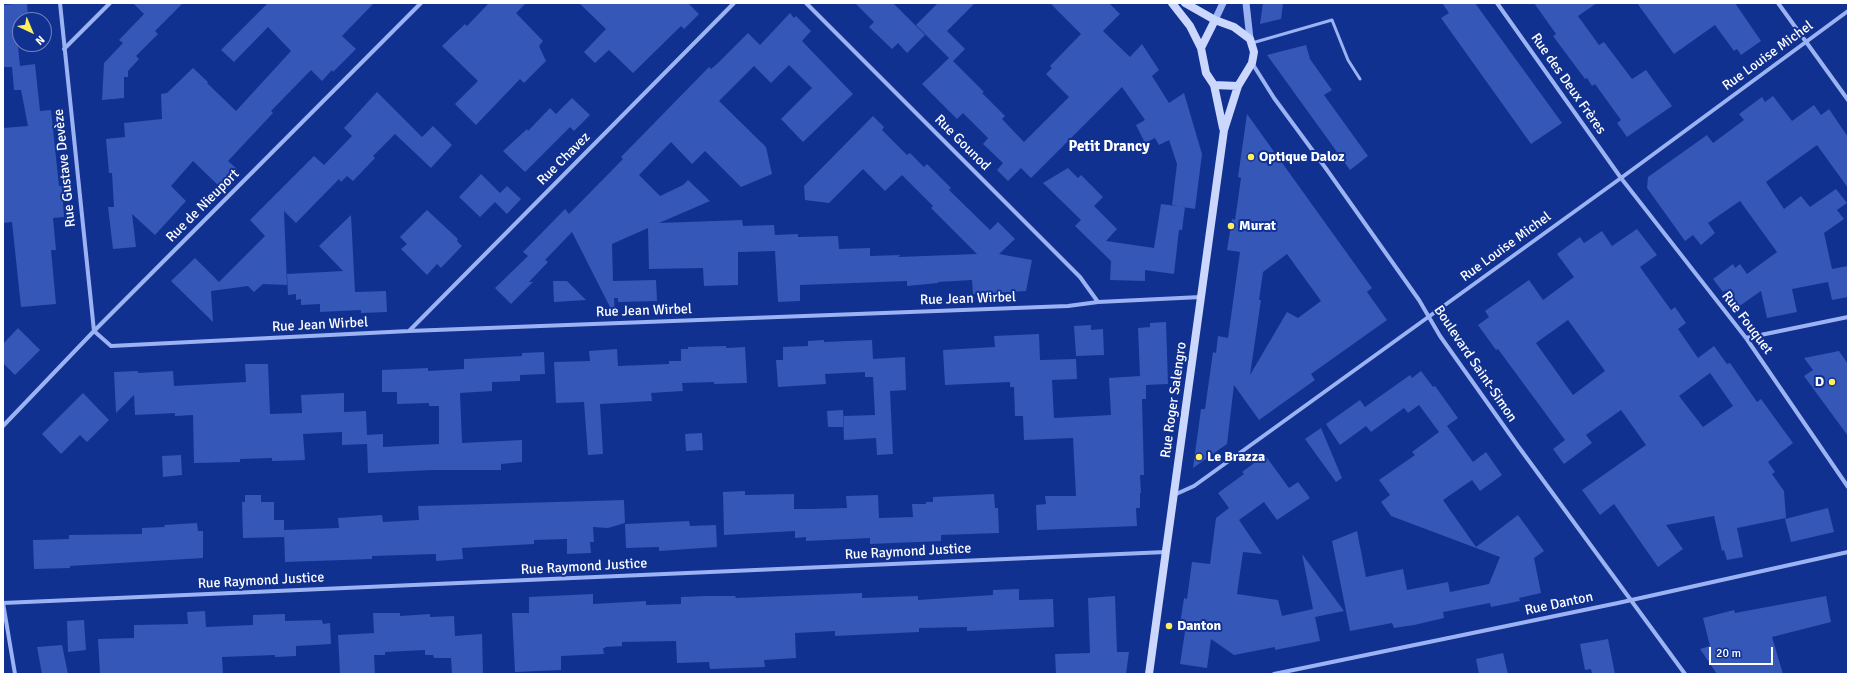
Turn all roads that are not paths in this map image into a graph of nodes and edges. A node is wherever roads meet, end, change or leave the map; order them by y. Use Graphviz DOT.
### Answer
graph roads {
  1 [pos="60,3"];
  2 [pos="110,3"];
  3 [pos="421,3"];
  4 [pos="734,3"];
  5 [pos="806,3"];
  6 [pos="1172,3"];
  7 [pos="1185,3"];
  8 [pos="1223,3"];
  9 [pos="1246,3"];
  10 [pos="1497,3"];
  11 [pos="1778,3"];
  12 [pos="1848,11"];
  13 [pos="1215,20"];
  14 [pos="1251,41"];
  15 [pos="1806,42"];
  16 [pos="1201,48"];
  17 [pos="64,50"];
  18 [pos="1252,62"];
  19 [pos="1360,79"];
  20 [pos="1214,85"];
  21 [pos="1238,86"];
  22 [pos="1848,100"];
  23 [pos="1224,130"];
  24 [pos="1620,178"];
  25 [pos="1202,297"];
  26 [pos="1098,302"];
  27 [pos="1430,316"];
  28 [pos="1848,317"];
  29 [pos="94,331"];
  30 [pos="409,331"];
  31 [pos="1746,338"];
  32 [pos="3,426"];
  33 [pos="1848,487"];
  34 [pos="1174,495"];
  35 [pos="1166,552"];
  36 [pos="1848,552"];
  37 [pos="1630,600"];
  38 [pos="3,603"];
  39 [pos="15,674"];
  40 [pos="1149,674"];
  41 [pos="1274,674"];
  42 [pos="1685,674"];
  1 -- 17 [label="street, Rue Gustave Devèze"];
  2 -- 17 [label="street"];
  3 -- 29 [label="street, Rue de Nieuport"];
  4 -- 30 [label="street, Rue Chavez"];
  5 -- 26 [label="street, Rue Gounod"];
  6 -- 16 [label="main road"];
  7 -- 13 [label="main road"];
  8 -- 13 [label="street"];
  9 -- 14 [label="street"];
  10 -- 24 [label="street, Rue des Deux Frères"];
  11 -- 15 [label="street"];
  12 -- 15 [label="street, Rue Louise Michel"];
  13 -- 14 [label="main road"];
  13 -- 16 [label="main road"];
  14 -- 18 [label="main road"];
  14 -- 19 [label="lane"];
  15 -- 22 [label="street"];
  15 -- 24 [label="street, Rue Louise Michel"];
  16 -- 20 [label="main road"];
  17 -- 29 [label="street, Rue Gustave Devèze"];
  18 -- 21 [label="main road"];
  18 -- 27 [label="street, Boulevard Saint-Simon"];
  20 -- 21 [label="main road"];
  20 -- 23 [label="main road, Rue Roger Salengro"];
  21 -- 23 [label="main road, Rue Roger Salengro"];
  23 -- 25 [label="main road, Rue Roger Salengro"];
  24 -- 27 [label="street, Rue Louise Michel"];
  24 -- 31 [label="street, Rue Fouquet"];
  25 -- 26 [label="street, Rue Jean Wirbel"];
  25 -- 34 [label="main road, Rue Roger Salengro"];
  26 -- 30 [label="street, Rue Jean Wirbel"];
  27 -- 34 [label="street, Rue Louise Michel"];
  27 -- 37 [label="street, Boulevard Saint-Simon"];
  28 -- 31 [label="street"];
  29 -- 30 [label="street, Rue Jean Wirbel"];
  29 -- 32 [label="street, Rue de Nieuport"];
  31 -- 33 [label="street, Rue Fouquet"];
  34 -- 35 [label="main road, Rue Roger Salengro"];
  35 -- 38 [label="street, Rue Raymond Justice"];
  35 -- 40 [label="main road, Rue Roger Salengro"];
  36 -- 37 [label="street, Rue Danton"];
  37 -- 41 [label="street, Rue Danton"];
  37 -- 42 [label="street, Boulevard Saint-Simon"];
  38 -- 39 [label="street"];
}
